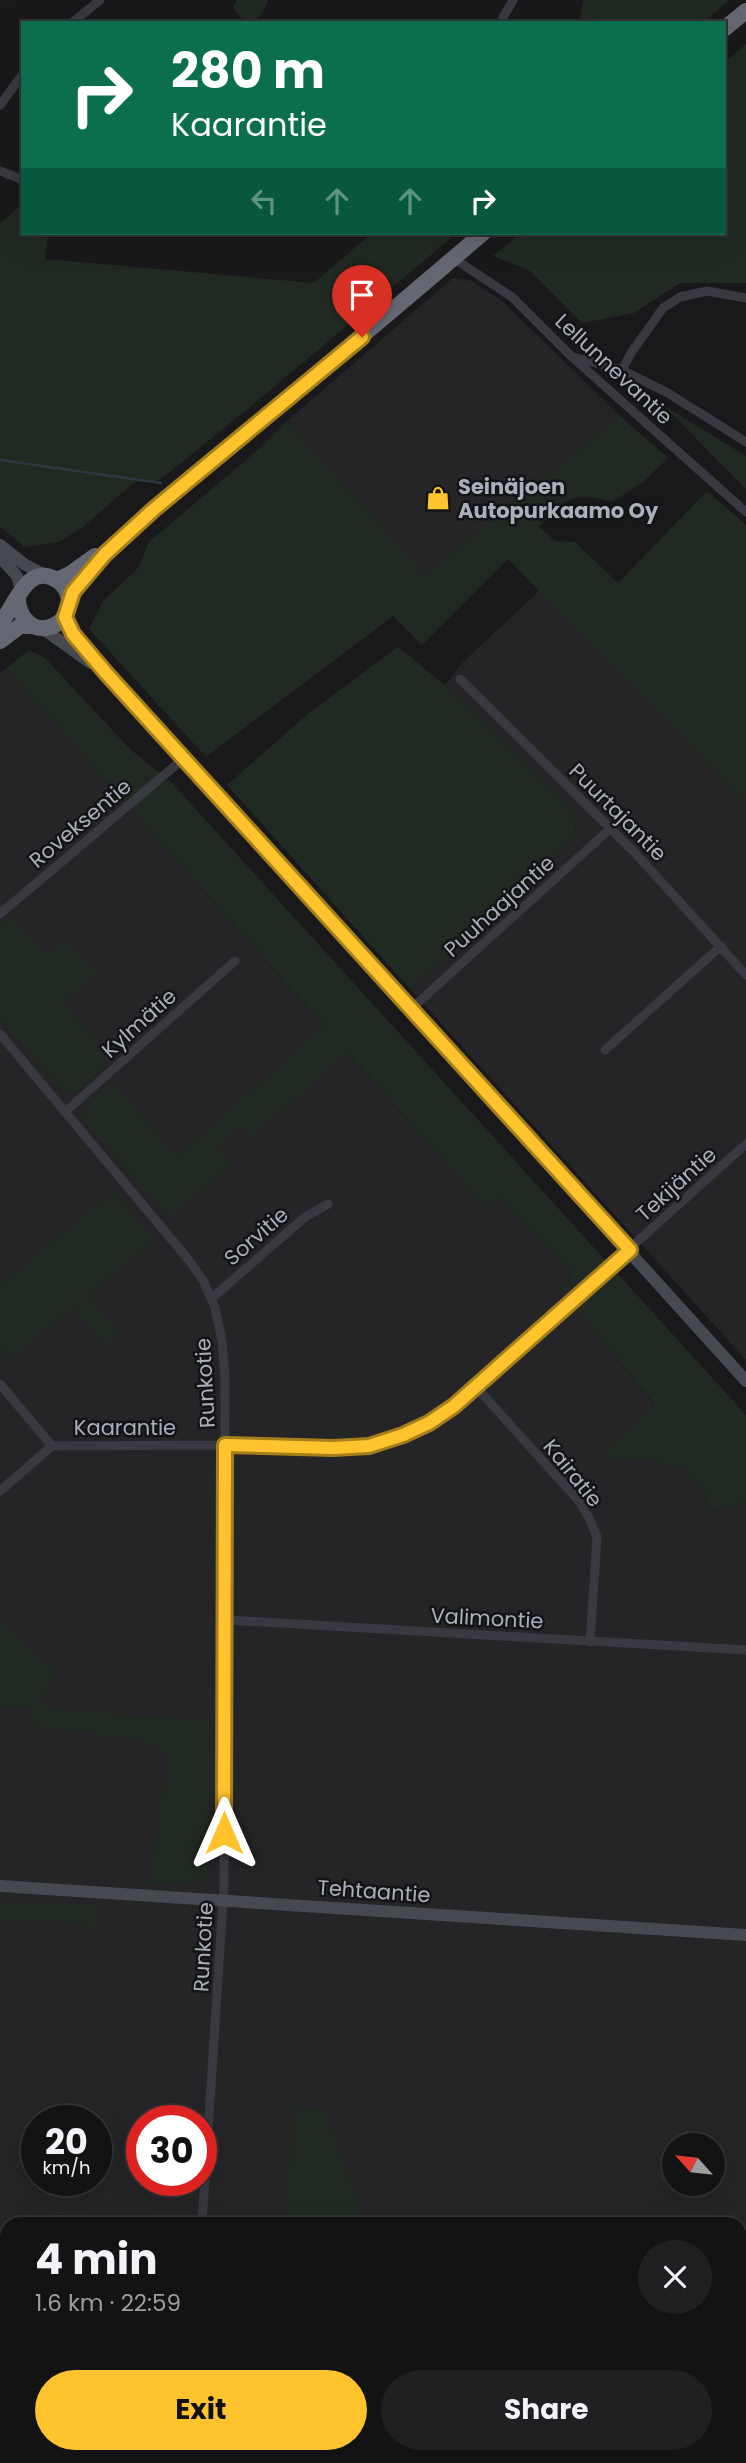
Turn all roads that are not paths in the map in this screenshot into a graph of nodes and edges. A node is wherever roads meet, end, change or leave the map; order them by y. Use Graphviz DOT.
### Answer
graph roads {
  1 [pos="100,0"];
  2 [pos="513,0"];
  3 [pos="746,11"];
  4 [pos="74,21"];
  5 [pos="501,21"];
  6 [pos="726,27"];
  7 [pos="21,77"];
  8 [pos="0,105"];
  9 [pos="0,171"];
  10 [pos="21,179"];
  11 [pos="482,235"];
  12 [pos="453,258"];
  13 [pos="746,298"];
  14 [pos="572,356"];
  15 [pos="622,370"];
  16 [pos="746,442"];
  17 [pos="746,512"];
  18 [pos="131,530"];
  19 [pos="0,545"];
  20 [pos="0,557"];
  21 [pos="52,578"];
  22 [pos="19,593"];
  23 [pos="67,611"];
  24 [pos="0,624"];
  25 [pos="37,627"];
  26 [pos="0,641"];
  27 [pos="106,673"];
  28 [pos="460,679"];
  29 [pos="183,759"];
  30 [pos="611,828"];
  31 [pos="0,914"];
  32 [pos="721,946"];
  33 [pos="235,961"];
  34 [pos="746,975"];
  35 [pos="411,1009"];
  36 [pos="0,1034"];
  37 [pos="605,1050"];
  38 [pos="65,1112"];
  39 [pos="746,1144"];
  40 [pos="328,1204"];
  41 [pos="630,1250"];
  42 [pos="211,1299"];
  43 [pos="746,1381"];
  44 [pos="0,1384"];
  45 [pos="476,1387"];
  46 [pos="225,1445"];
  47 [pos="52,1446"];
  48 [pos="0,1491"];
  49 [pos="226,1620"];
  50 [pos="590,1642"];
  51 [pos="746,1650"];
  52 [pos="0,1886"];
  53 [pos="223,1901"];
  54 [pos="746,1935"];
  55 [pos="202,2217"];
  1 -- 4 [label="street"];
  2 -- 5 [label="street"];
  3 -- 6 [label="highway"];
  7 -- 8 [label="street"];
  9 -- 10 [label="street"];
  11 -- 12 [label="highway"];
  12 -- 14 [label="street, Lellunnevantie"];
  12 -- 18 [label="highway"];
  13 -- 15 [label="street"];
  14 -- 15 [label="street"];
  14 -- 17 [label="street, Lellunnevantie"];
  15 -- 16 [label="street"];
  18 -- 21 [label="highway"];
  18 -- 23 [label="highway"];
  19 -- 21 [label="main road"];
  20 -- 22 [label="main road"];
  21 -- 22 [label="highway"];
  21 -- 23 [label="highway"];
  22 -- 24 [label="highway"];
  22 -- 25 [label="highway"];
  23 -- 25 [label="highway"];
  23 -- 27 [label="main road"];
  25 -- 26 [label="highway"];
  25 -- 27 [label="main road"];
  27 -- 29 [label="main road"];
  28 -- 30 [label="street, Puurtajantie"];
  29 -- 31 [label="street, Roveksentie"];
  29 -- 35 [label="main road"];
  30 -- 32 [label="street, Puurtajantie"];
  30 -- 35 [label="street, Puuhaajantie"];
  32 -- 34 [label="street, Puurtajantie"];
  32 -- 37 [label="street"];
  33 -- 38 [label="street, Kylmätie"];
  35 -- 41 [label="main road"];
  36 -- 38 [label="street, Runkotie"];
  38 -- 42 [label="street, Runkotie"];
  39 -- 41 [label="street, Tekijäntie"];
  40 -- 42 [label="street, Sorvitie"];
  41 -- 43 [label="main road"];
  41 -- 45 [label="street, Kaarantie"];
  42 -- 46 [label="street, Runkotie"];
  44 -- 47 [label="street, Kaarantie"];
  45 -- 46 [label="street, Kaarantie"];
  45 -- 50 [label="street, Kairatie"];
  46 -- 47 [label="street, Kaarantie"];
  46 -- 49 [label="street, Runkotie"];
  47 -- 48 [label="street"];
  49 -- 50 [label="street, Valimontie"];
  49 -- 53 [label="street, Runkotie"];
  50 -- 51 [label="street, Valimontie"];
  52 -- 53 [label="main road, Tehtaantie"];
  53 -- 54 [label="main road, Tehtaantie"];
  53 -- 55 [label="street, Runkotie"];
}
